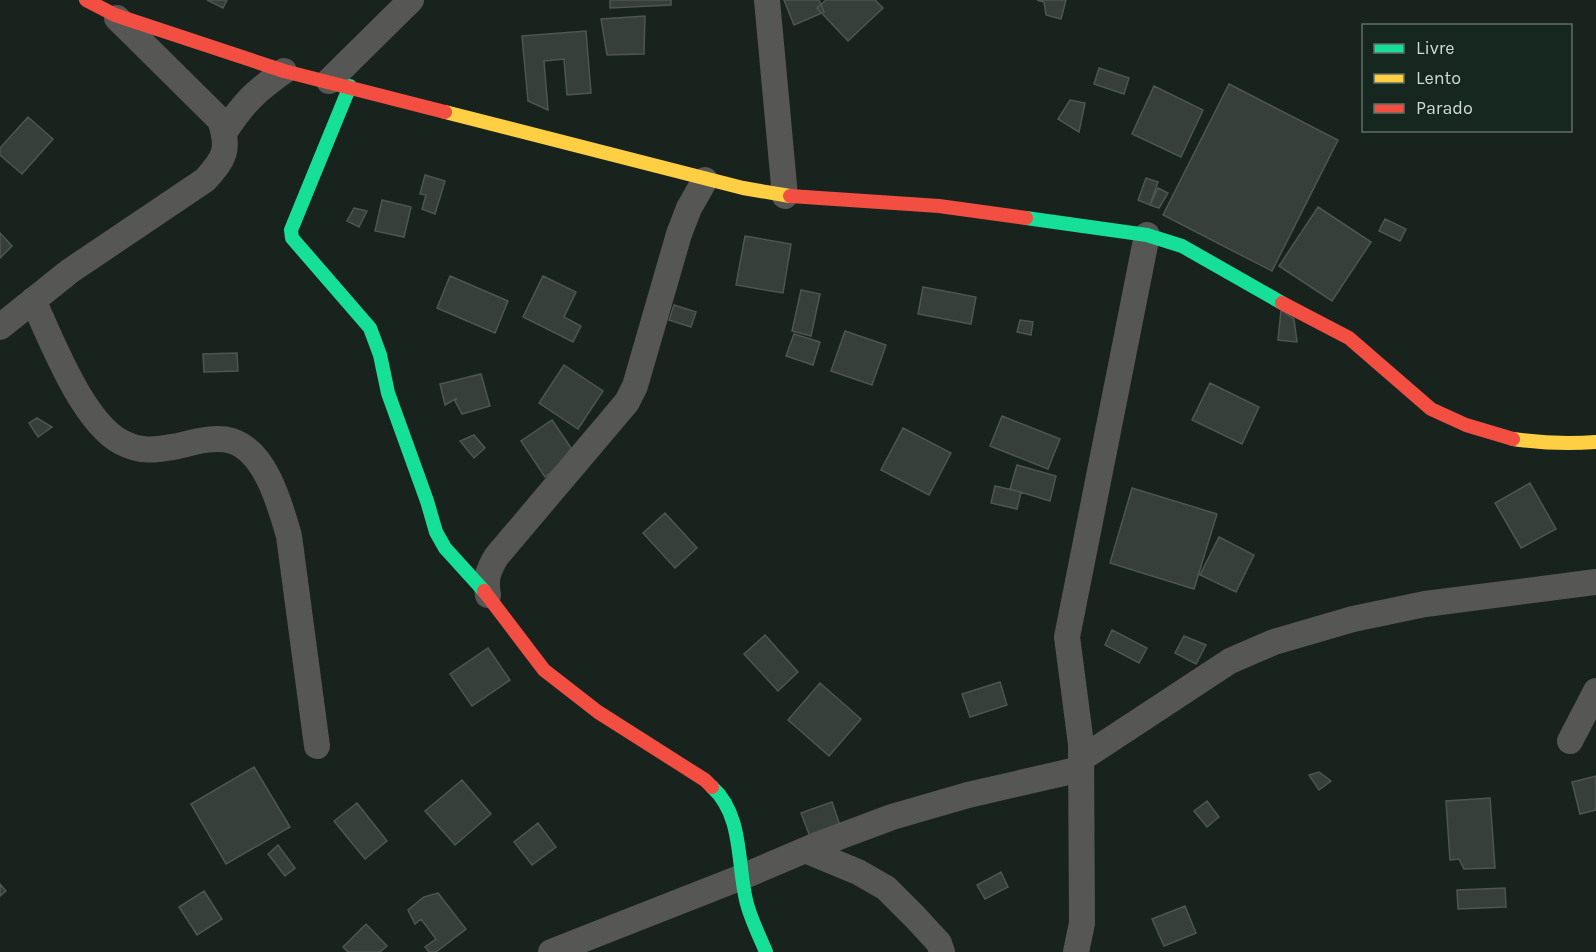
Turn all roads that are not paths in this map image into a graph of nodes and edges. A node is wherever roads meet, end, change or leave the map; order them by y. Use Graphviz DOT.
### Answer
graph roads {
  1 [pos="86,0"];
  2 [pos="411,0"];
  3 [pos="767,0"];
  4 [pos="115,15"];
  5 [pos="284,70"];
  6 [pos="339,84"];
  7 [pos="224,133"];
  8 [pos="705,180"];
  9 [pos="785,195"];
  10 [pos="1147,235"];
  11 [pos="33,300"];
  12 [pos="0,327"];
  13 [pos="1596,442"];
  14 [pos="1596,582"];
  15 [pos="488,595"];
  16 [pos="1596,691"];
  17 [pos="1570,741"];
  18 [pos="317,746"];
  19 [pos="1081,764"];
  20 [pos="805,850"];
  21 [pos="742,877"];
  22 [pos="551,952"];
  23 [pos="766,952"];
  24 [pos="942,952"];
  25 [pos="1076,952"];
  1 -- 4 [label="street"];
  2 -- 6 [label="street"];
  3 -- 9 [label="street"];
  4 -- 5 [label="street"];
  4 -- 7 [label="street"];
  5 -- 6 [label="street"];
  5 -- 7 [label="street"];
  6 -- 8 [label="street"];
  6 -- 15 [label="street"];
  7 -- 11 [label="street"];
  8 -- 9 [label="street"];
  8 -- 15 [label="street"];
  9 -- 10 [label="street"];
  10 -- 13 [label="street"];
  10 -- 19 [label="street"];
  11 -- 12 [label="street"];
  11 -- 18 [label="street"];
  14 -- 19 [label="street"];
  15 -- 21 [label="street"];
  16 -- 17 [label="street"];
  19 -- 20 [label="street"];
  19 -- 25 [label="street"];
  20 -- 21 [label="street"];
  20 -- 24 [label="street"];
  21 -- 22 [label="street"];
  21 -- 23 [label="street"];
}
